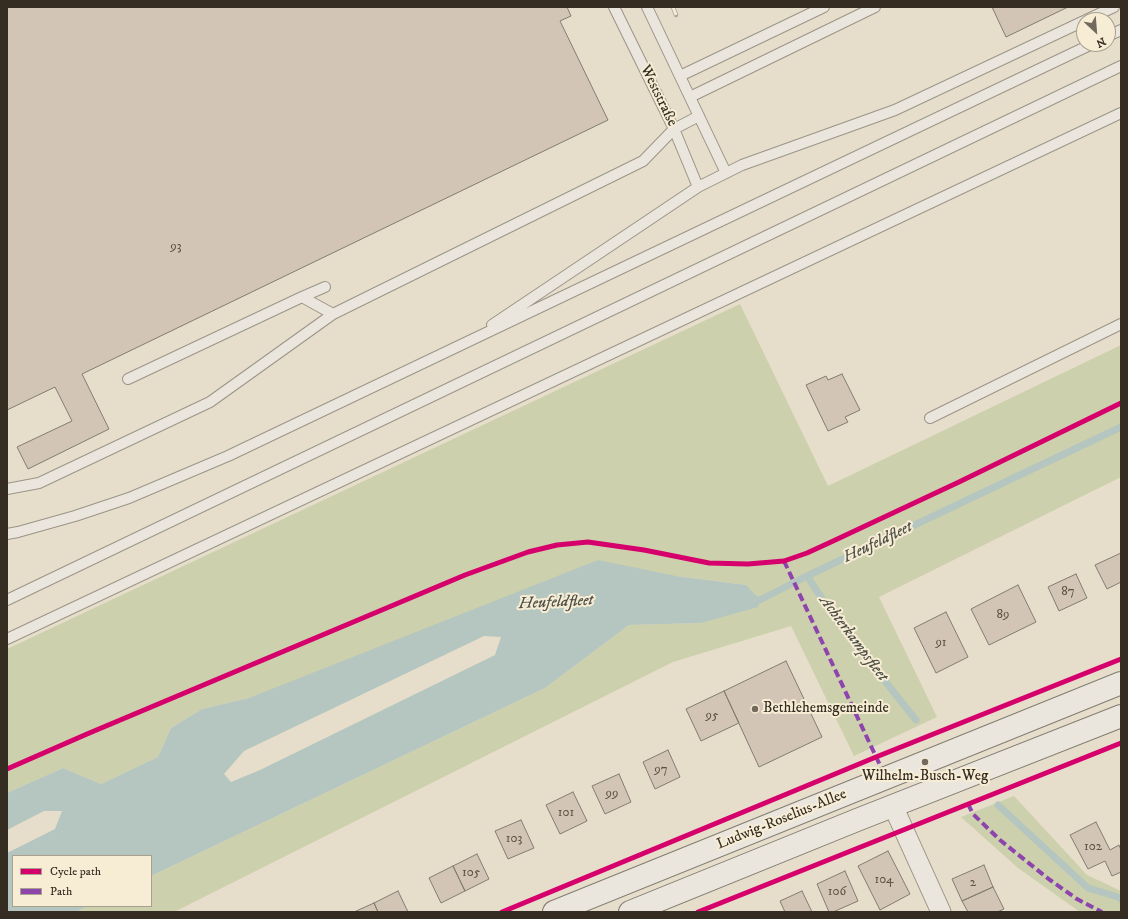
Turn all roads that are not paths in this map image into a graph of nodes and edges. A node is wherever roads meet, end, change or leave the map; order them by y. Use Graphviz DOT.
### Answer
graph roads {
  1 [pos="614,7"];
  2 [pos="647,7"];
  3 [pos="824,7"];
  4 [pos="875,7"];
  5 [pos="1114,7"];
  6 [pos="1104,12"];
  7 [pos="1076,25"];
  8 [pos="1076,52"];
  9 [pos="1121,66"];
  10 [pos="680,76"];
  11 [pos="690,96"];
  12 [pos="1121,113"];
  13 [pos="699,116"];
  14 [pos="674,129"];
  15 [pos="726,173"];
  16 [pos="698,186"];
  17 [pos="325,287"];
  18 [pos="302,297"];
  19 [pos="333,314"];
  20 [pos="1121,324"];
  21 [pos="463,344"];
  22 [pos="128,379"];
  23 [pos="930,418"];
  24 [pos="7,489"];
  25 [pos="7,534"];
  26 [pos="7,600"];
  27 [pos="7,639"];
  28 [pos="1121,683"];
  29 [pos="1121,716"];
  30 [pos="893,806"];
  31 [pos="554,912"];
  32 [pos="630,912"];
  33 [pos="941,912"];
  1 -- 14 [label="lane, Weststraße"];
  2 -- 10 [label="lane, Weststraße"];
  3 -- 10 [label="lane"];
  4 -- 11 [label="lane"];
  5 -- 6 [label="lane"];
  7 -- 15 [label="lane"];
  8 -- 21 [label="lane"];
  9 -- 26 [label="lane"];
  10 -- 11 [label="lane, Weststraße"];
  11 -- 13 [label="lane, Weststraße"];
  12 -- 27 [label="lane"];
  13 -- 14 [label="lane"];
  13 -- 15 [label="lane, Weststraße"];
  14 -- 16 [label="lane, Weststraße"];
  14 -- 19 [label="lane"];
  15 -- 16 [label="lane"];
  16 -- 21 [label="lane"];
  17 -- 18 [label="lane"];
  18 -- 19 [label="lane"];
  18 -- 22 [label="lane"];
  19 -- 24 [label="lane"];
  20 -- 23 [label="lane"];
  21 -- 25 [label="lane"];
  28 -- 31 [label="main road, Ludwig-Roselius-Allee"];
  29 -- 30 [label="main road, Ludwig-Roselius-Allee"];
  30 -- 32 [label="main road, Ludwig-Roselius-Allee"];
  30 -- 33 [label="street"];
}
